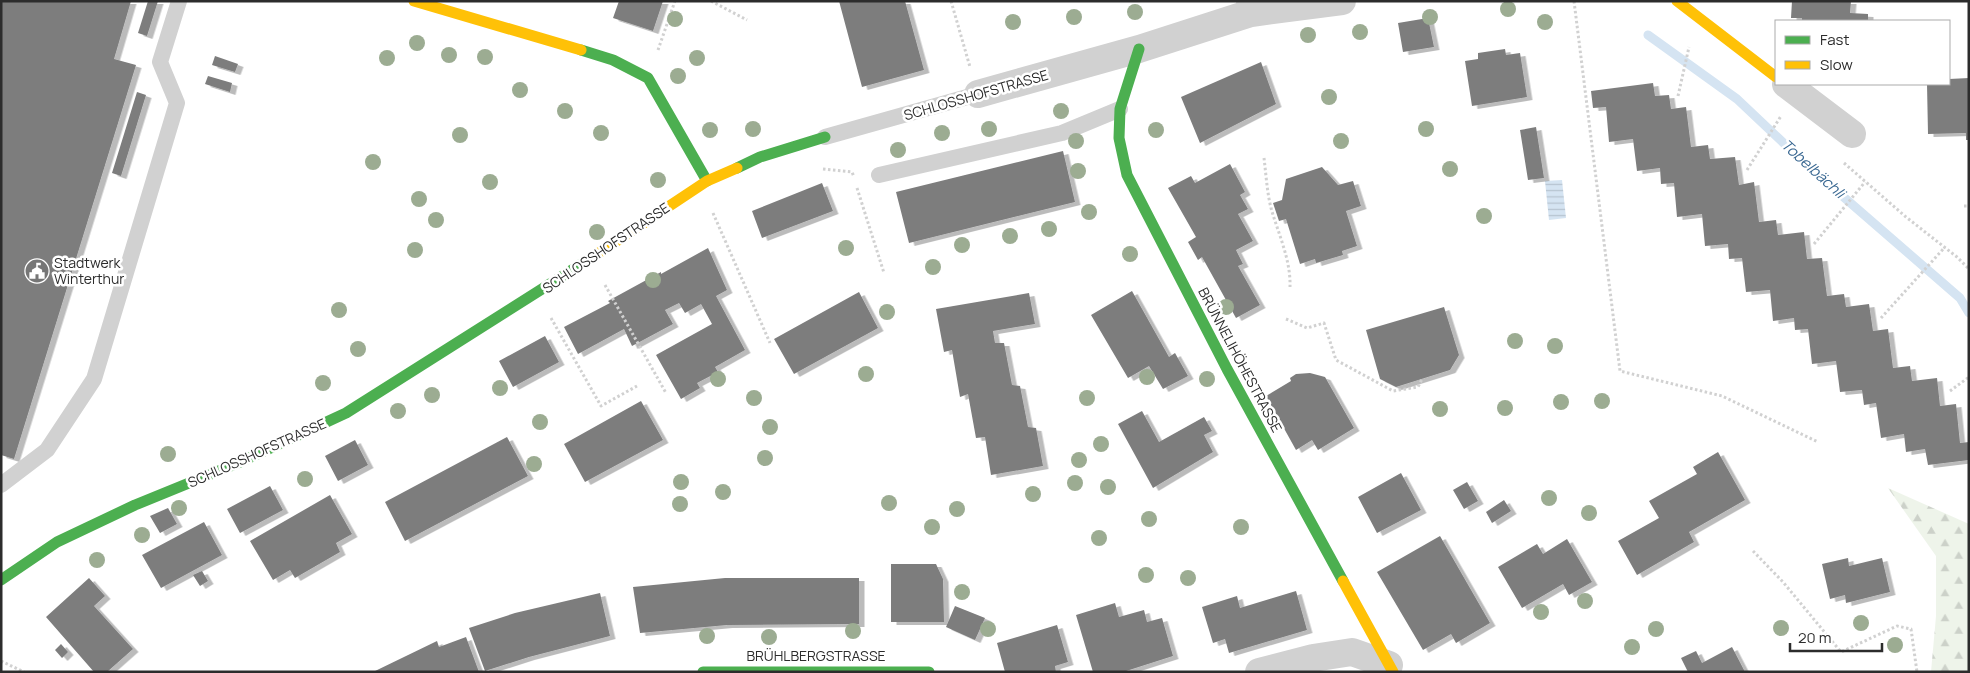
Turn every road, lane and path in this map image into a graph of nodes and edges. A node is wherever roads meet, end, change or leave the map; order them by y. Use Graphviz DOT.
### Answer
graph roads {
  1 [pos="179,1"];
  2 [pos="414,1"];
  3 [pos="675,1"];
  4 [pos="711,1"];
  5 [pos="951,1"];
  6 [pos="1342,1"];
  7 [pos="1574,1"];
  8 [pos="1677,1"];
  9 [pos="1251,7"];
  10 [pos="747,20"];
  11 [pos="1689,45"];
  12 [pos="1139,49"];
  13 [pos="1775,76"];
  14 [pos="648,78"];
  15 [pos="1787,85"];
  16 [pos="978,94"];
  17 [pos="1678,96"];
  18 [pos="1120,109"];
  19 [pos="1784,112"];
  20 [pos="1852,134"];
  21 [pos="825,137"];
  22 [pos="1264,158"];
  23 [pos="822,169"];
  24 [pos="1747,170"];
  25 [pos="879,175"];
  26 [pos="707,181"];
  27 [pos="1865,182"];
  28 [pos="710,206"];
  29 [pos="1814,244"];
  30 [pos="1945,247"];
  31 [pos="604,250"];
  32 [pos="884,273"];
  33 [pos="1290,287"];
  34 [pos="537,294"];
  35 [pos="1881,318"];
  36 [pos="1286,319"];
  37 [pos="770,343"];
  38 [pos="1969,377"];
  39 [pos="1422,379"];
  40 [pos="637,386"];
  41 [pos="1950,391"];
  42 [pos="666,393"];
  43 [pos="1818,442"];
  44 [pos="1,485"];
  45 [pos="1753,551"];
  46 [pos="1,580"];
  47 [pos="1,661"];
  48 [pos="1391,669"];
  49 [pos="24,672"];
  50 [pos="702,672"];
  51 [pos="929,672"];
  52 [pos="1259,672"];
  53 [pos="1917,672"];
  1 -- 44 [label="lane"];
  2 -- 14 [label="street"];
  3 -- 14 [label="path"];
  4 -- 10 [label="path"];
  5 -- 16 [label="path"];
  6 -- 9 [label="street, SCHLOSSHOFSTRASSE"];
  7 -- 43 [label="path"];
  8 -- 13 [label="street"];
  9 -- 12 [label="street, SCHLOSSHOFSTRASSE"];
  11 -- 17 [label="path"];
  12 -- 16 [label="street, SCHLOSSHOFSTRASSE"];
  12 -- 18 [label="street, BRÜNNELIHÖHESTRASSE"];
  14 -- 26 [label="street"];
  15 -- 20 [label="street"];
  16 -- 21 [label="lane, SCHLOSSHOFSTRASSE"];
  18 -- 25 [label="lane"];
  18 -- 48 [label="street, BRÜNNELIHÖHESTRASSE"];
  19 -- 24 [label="path"];
  21 -- 26 [label="street, SCHLOSSHOFSTRASSE"];
  22 -- 33 [label="path"];
  23 -- 32 [label="path"];
  26 -- 31 [label="street, SCHLOSSHOFSTRASSE"];
  27 -- 29 [label="path"];
  28 -- 37 [label="path"];
  30 -- 35 [label="path"];
  31 -- 34 [label="street, SCHLOSSHOFSTRASSE"];
  31 -- 42 [label="path"];
  34 -- 40 [label="path"];
  34 -- 46 [label="street, SCHLOSSHOFSTRASSE"];
  36 -- 39 [label="path"];
  38 -- 41 [label="path"];
  45 -- 53 [label="path"];
  47 -- 49 [label="path"];
  48 -- 52 [label="street"];
  50 -- 51 [label="street, BRÜHLBERGSTRASSE"];
}
